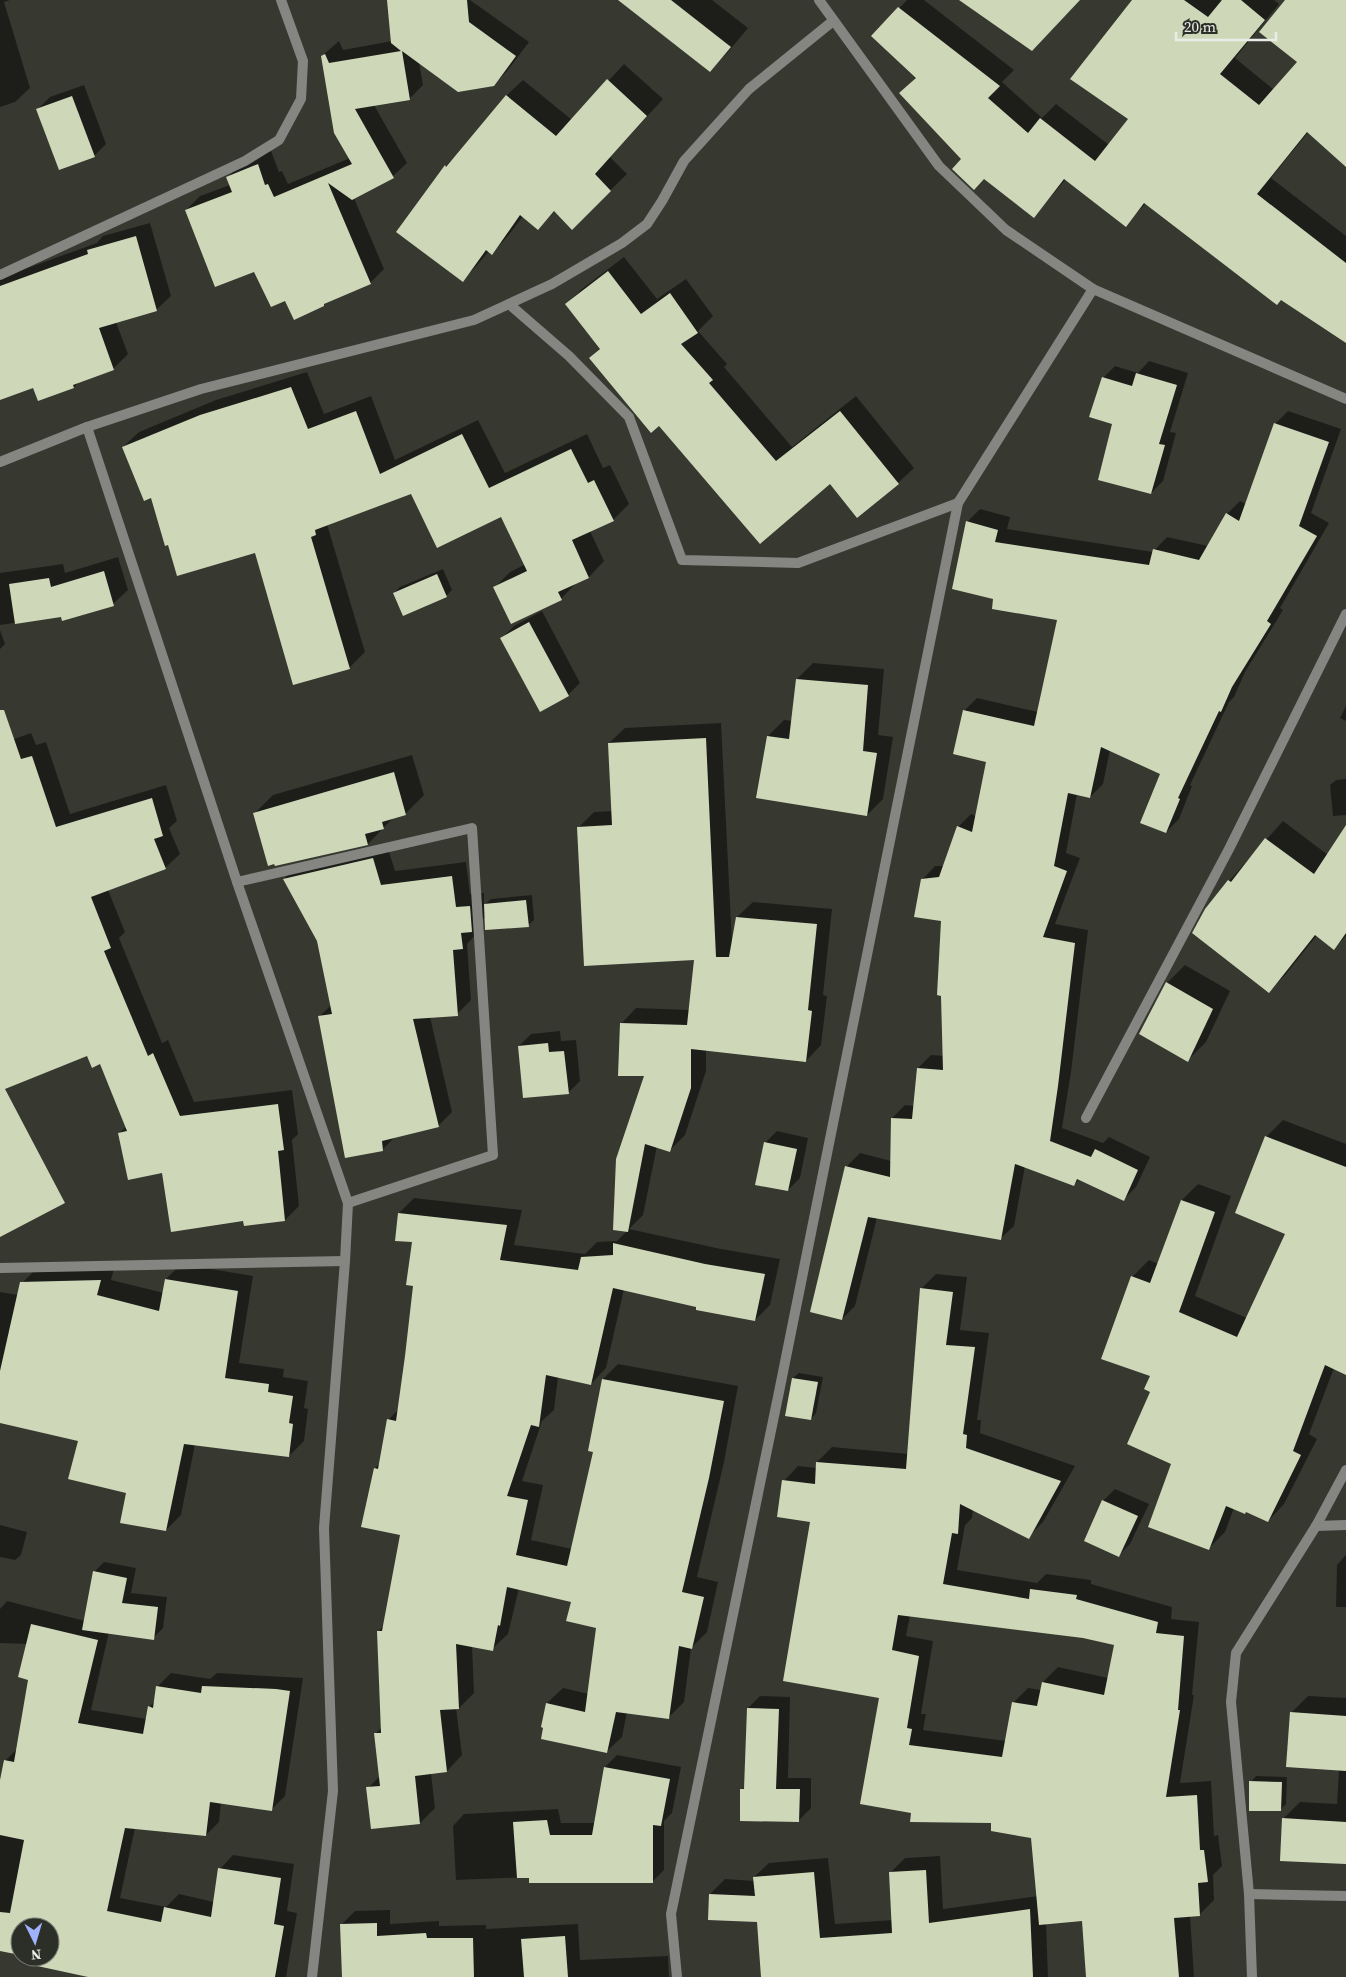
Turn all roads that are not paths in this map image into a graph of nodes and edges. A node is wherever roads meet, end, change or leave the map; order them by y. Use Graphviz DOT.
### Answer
graph roads {
  1 [pos="281,0"];
  2 [pos="819,0"];
  3 [pos="833,21"];
  4 [pos="0,275"];
  5 [pos="1093,289"];
  6 [pos="509,304"];
  7 [pos="1346,399"];
  8 [pos="87,427"];
  9 [pos="0,462"];
  10 [pos="958,503"];
  11 [pos="1346,614"];
  12 [pos="236,882"];
  13 [pos="1086,1118"];
  14 [pos="348,1203"];
  15 [pos="345,1261"];
  16 [pos="0,1268"];
  17 [pos="1346,1470"];
  18 [pos="1346,1525"];
  19 [pos="1316,1526"];
  20 [pos="1249,1894"];
  21 [pos="1346,1896"];
  22 [pos="312,1977"];
  23 [pos="677,1977"];
  24 [pos="1252,1977"];
  1 -- 4 [label="street"];
  2 -- 3 [label="street"];
  3 -- 5 [label="street"];
  3 -- 6 [label="street"];
  5 -- 7 [label="street"];
  5 -- 10 [label="street"];
  6 -- 8 [label="street"];
  6 -- 10 [label="street"];
  8 -- 9 [label="street"];
  8 -- 12 [label="street"];
  10 -- 23 [label="street"];
  11 -- 13 [label="street"];
  12 -- 14 [label="street"];
  12 -- 14 [label="street"];
  14 -- 15 [label="street"];
  15 -- 16 [label="street"];
  15 -- 22 [label="street"];
  17 -- 19 [label="street"];
  18 -- 19 [label="street"];
  19 -- 20 [label="street"];
  20 -- 21 [label="street"];
  20 -- 24 [label="street"];
}
